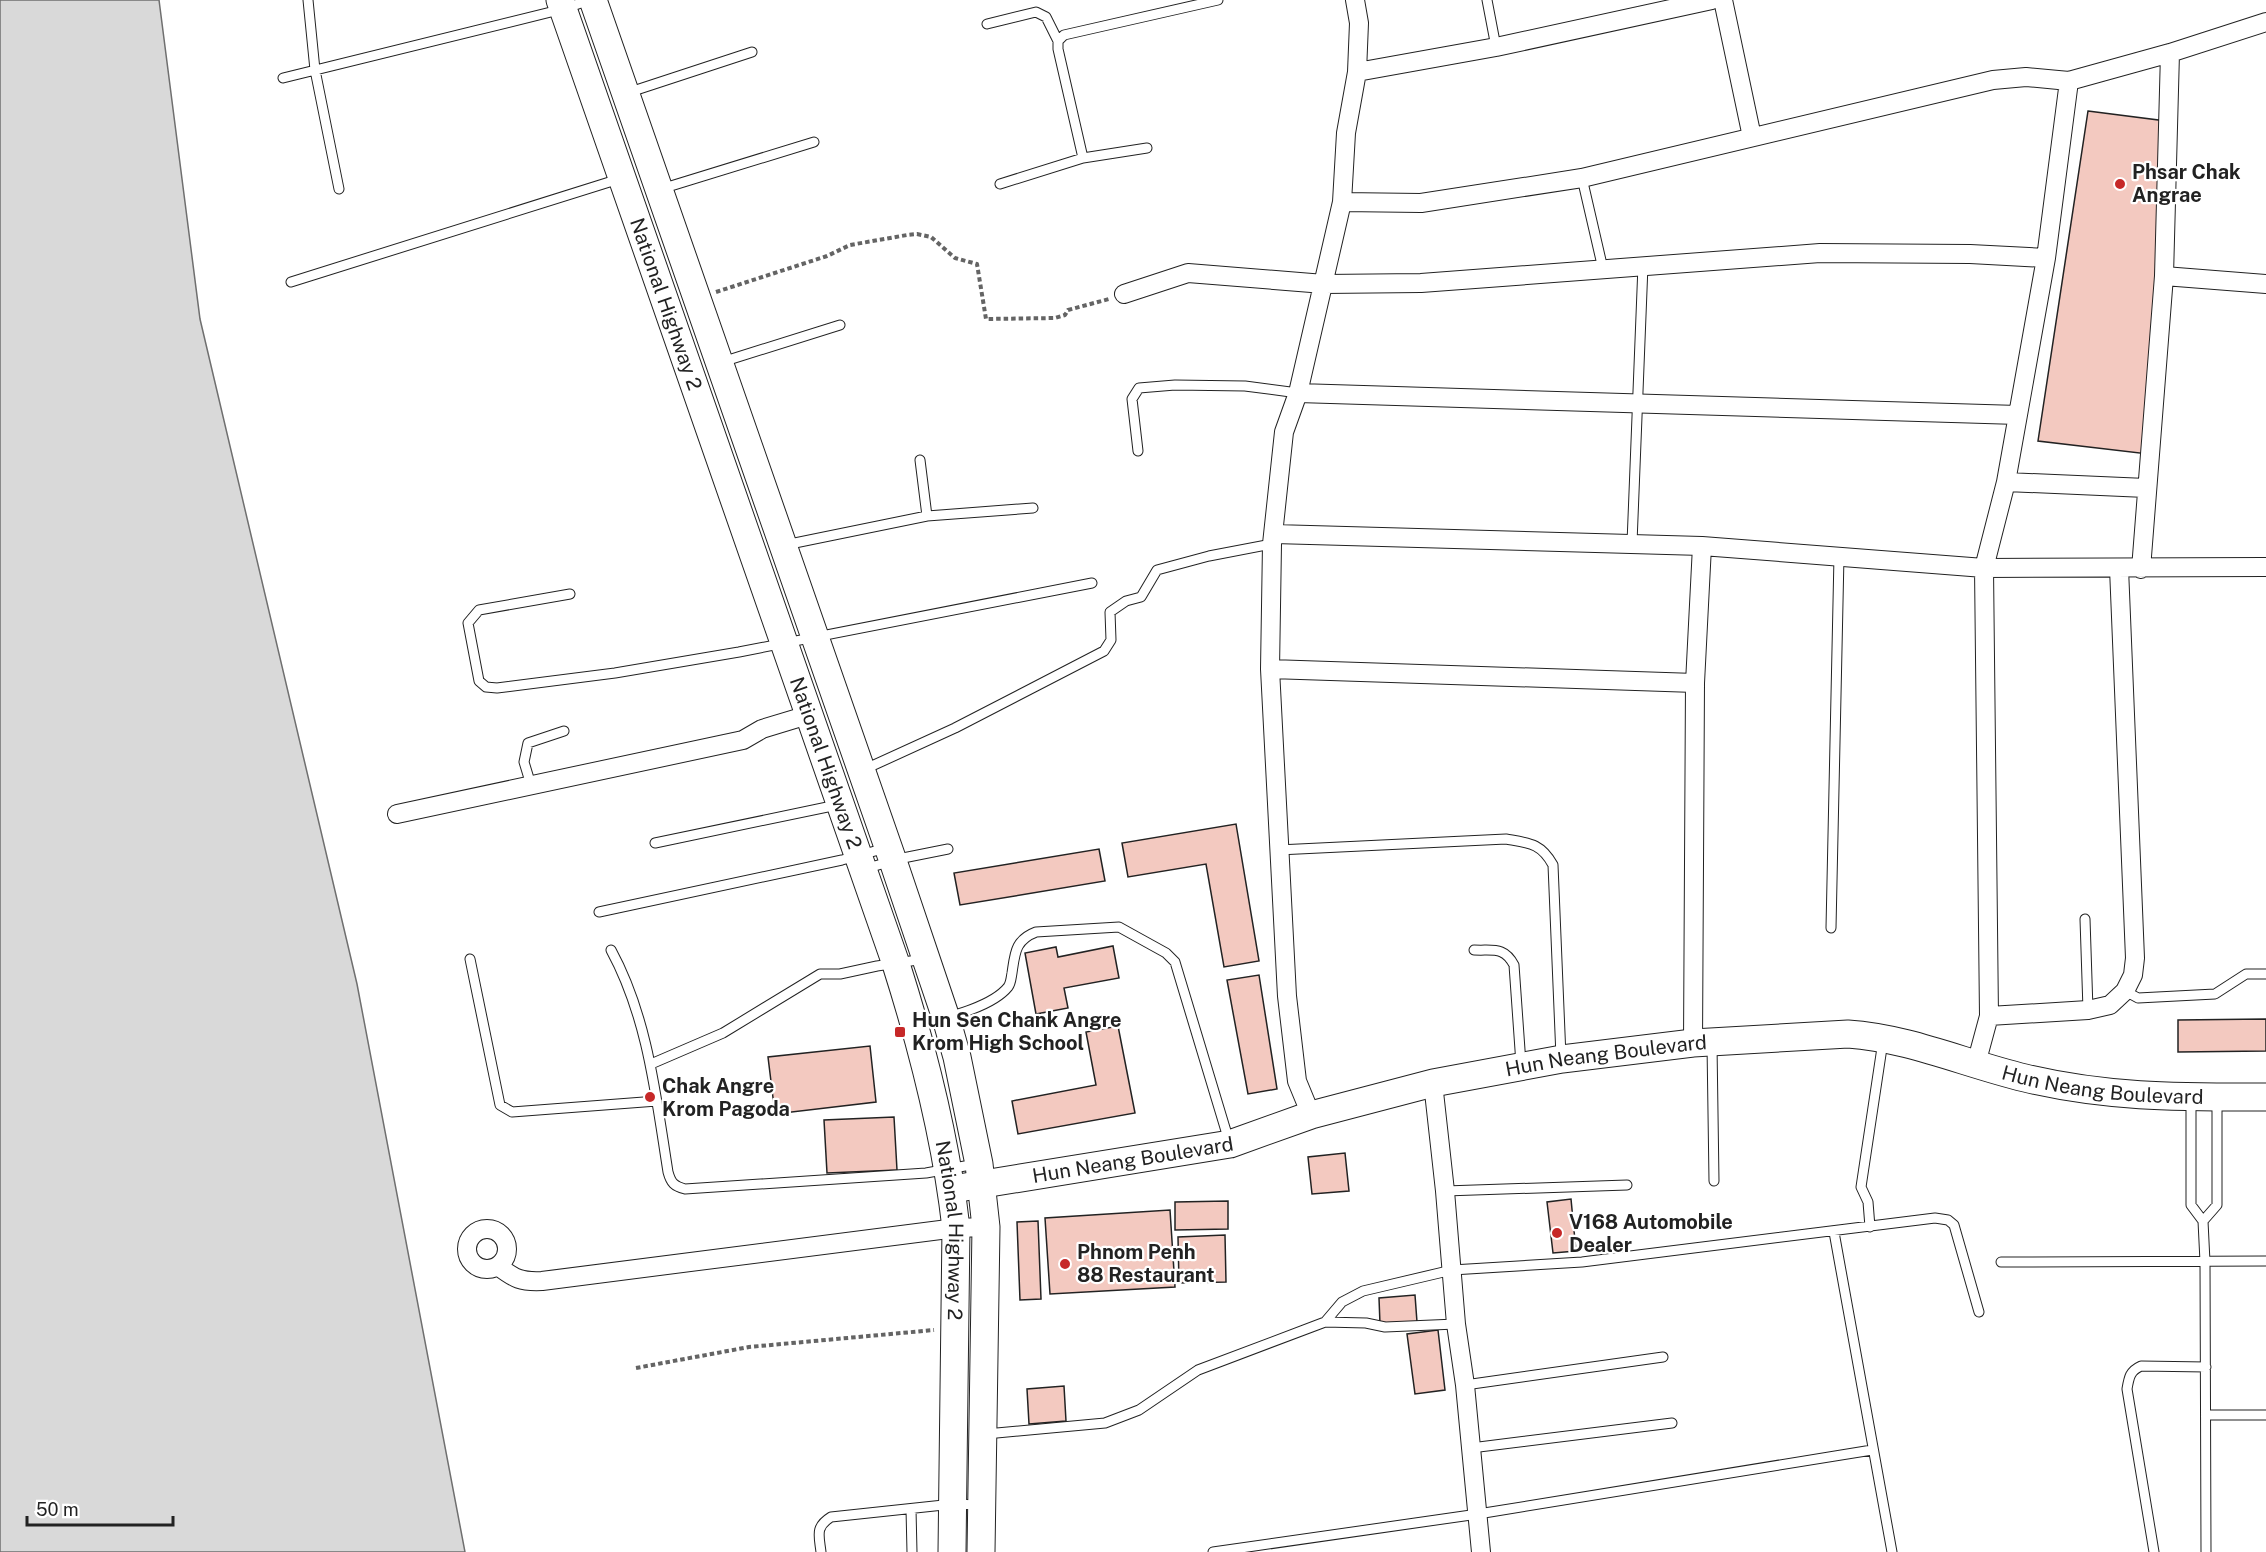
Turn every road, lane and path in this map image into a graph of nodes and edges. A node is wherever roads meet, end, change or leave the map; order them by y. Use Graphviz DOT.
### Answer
graph roads {
  1 [pos="308,0"];
  2 [pos="591,0"];
  3 [pos="1218,0"];
  4 [pos="1355,0"];
  5 [pos="1487,0"];
  6 [pos="1712,0"];
  7 [pos="1723,0"];
  8 [pos="562,4"];
  9 [pos="1630,9"];
  10 [pos="2266,22"];
  11 [pos="987,24"];
  12 [pos="1058,41"];
  13 [pos="1496,47"];
  14 [pos="752,52"];
  15 [pos="2170,53"];
  16 [pos="315,70"];
  17 [pos="1357,72"];
  18 [pos="283,78"];
  19 [pos="2069,81"];
  20 [pos="625,93"];
  21 [pos="1752,137"];
  22 [pos="814,142"];
  23 [pos="1147,148"];
  24 [pos="1083,158"];
  25 [pos="1582,178"];
  26 [pos="622,179"];
  27 [pos="1000,183"];
  28 [pos="339,189"];
  29 [pos="658,190"];
  30 [pos="1342,202"];
  31 [pos="677,245"];
  32 [pos="648,254"];
  33 [pos="2046,258"];
  34 [pos="1643,265"];
  35 [pos="1603,269"];
  36 [pos="2163,276"];
  37 [pos="291,282"];
  38 [pos="1324,284"];
  39 [pos="2266,284"];
  40 [pos="1124,294"];
  41 [pos="696,298"];
  42 [pos="840,325"];
  43 [pos="719,363"];
  44 [pos="1298,393"];
  45 [pos="1636,402"];
  46 [pos="2018,415"];
  47 [pos="1138,452"];
  48 [pos="920,460"];
  49 [pos="755,465"];
  50 [pos="724,474"];
  51 [pos="2007,482"];
  52 [pos="2146,488"];
  53 [pos="1033,508"];
  54 [pos="927,516"];
  55 [pos="1273,539"];
  56 [pos="1632,543"];
  57 [pos="783,546"];
  58 [pos="1702,546"];
  59 [pos="1839,556"];
  60 [pos="2266,567"];
  61 [pos="1984,568"];
  62 [pos="2119,568"];
  63 [pos="2141,569"];
  64 [pos="1092,583"];
  65 [pos="570,594"];
  66 [pos="815,638"];
  67 [pos="784,643"];
  68 [pos="1270,669"];
  69 [pos="1695,683"];
  70 [pos="808,715"];
  71 [pos="564,731"];
  72 [pos="861,771"];
  73 [pos="531,785"];
  74 [pos="839,805"];
  75 [pos="397,814"];
  76 [pos="655,843"];
  77 [pos="948,849"];
  78 [pos="1278,850"];
  79 [pos="891,854"];
  80 [pos="860,863"];
  81 [pos="599,912"];
  82 [pos="2085,919"];
  83 [pos="1831,928"];
  84 [pos="611,950"];
  85 [pos="1474,950"];
  86 [pos="925,958"];
  87 [pos="470,959"];
  88 [pos="896,964"];
  89 [pos="2266,974"];
  90 [pos="2126,991"];
  91 [pos="2088,1010"];
  92 [pos="1989,1016"];
  93 [pos="946,1018"];
  94 [pos="916,1026"];
  95 [pos="1884,1038"];
  96 [pos="1702,1043"];
  97 [pos="1562,1059"];
  98 [pos="651,1064"];
  99 [pos="1976,1064"];
  100 [pos="1521,1066"];
  101 [pos="1433,1083"];
  102 [pos="2204,1097"];
  103 [pos="2266,1097"];
  104 [pos="657,1101"];
  105 [pos="1311,1115"];
  106 [pos="1230,1144"];
  107 [pos="980,1174"];
  108 [pos="949,1180"];
  109 [pos="1714,1181"];
  110 [pos="1627,1185"];
  111 [pos="1445,1191"];
  112 [pos="2203,1221"];
  113 [pos="986,1227"];
  114 [pos="1870,1227"];
  115 [pos="956,1228"];
  116 [pos="1834,1232"];
  117 [pos="2266,1261"];
  118 [pos="2001,1262"];
  119 [pos="2205,1262"];
  120 [pos="498,1266"];
  121 [pos="1452,1270"];
  122 [pos="1979,1312"];
  123 [pos="1324,1323"];
  124 [pos="1456,1324"];
  125 [pos="956,1330"];
  126 [pos="1663,1357"];
  127 [pos="2206,1367"];
  128 [pos="636,1368"];
  129 [pos="1465,1385"];
  130 [pos="2206,1415"];
  131 [pos="2266,1415"];
  132 [pos="1672,1423"];
  133 [pos="984,1434"];
  134 [pos="1471,1448"];
  135 [pos="1872,1450"];
  136 [pos="953,1504"];
  137 [pos="982,1505"];
  138 [pos="911,1509"];
  139 [pos="1478,1514"];
  140 [pos="821,1552"];
  141 [pos="912,1552"];
  142 [pos="952,1552"];
  143 [pos="981,1552"];
  144 [pos="1213,1552"];
  145 [pos="1481,1552"];
  146 [pos="1892,1552"];
  147 [pos="2154,1552"];
  148 [pos="2206,1552"];
  1 -- 16 [label="lane"];
  2 -- 8 [label="lane"];
  2 -- 20 [label="main road, National Highway 2"];
  3 -- 12 [label="lane"];
  4 -- 17 [label="street"];
  5 -- 13 [label="lane"];
  6 -- 9 [label="street"];
  7 -- 21 [label="street"];
  8 -- 16 [label="lane"];
  8 -- 26 [label="main road, National Highway 2"];
  9 -- 13 [label="street"];
  10 -- 15 [label="street"];
  11 -- 12 [label="lane"];
  12 -- 24 [label="lane"];
  13 -- 17 [label="street"];
  14 -- 20 [label="lane"];
  15 -- 19 [label="street"];
  15 -- 36 [label="street"];
  16 -- 18 [label="lane"];
  16 -- 28 [label="lane"];
  17 -- 30 [label="street"];
  19 -- 21 [label="street"];
  19 -- 33 [label="street"];
  20 -- 29 [label="main road, National Highway 2"];
  21 -- 25 [label="street"];
  22 -- 29 [label="lane"];
  23 -- 24 [label="lane"];
  24 -- 27 [label="lane"];
  25 -- 30 [label="street"];
  25 -- 35 [label="lane"];
  26 -- 32 [label="main road, National Highway 2"];
  26 -- 37 [label="lane"];
  29 -- 31 [label="main road, National Highway 2"];
  30 -- 38 [label="street"];
  31 -- 32 [label="main road"];
  31 -- 41 [label="main road, National Highway 2"];
  32 -- 50 [label="main road, National Highway 2"];
  33 -- 34 [label="street"];
  33 -- 46 [label="street"];
  34 -- 35 [label="street"];
  34 -- 45 [label="lane"];
  35 -- 38 [label="street"];
  36 -- 39 [label="street"];
  36 -- 52 [label="street"];
  38 -- 40 [label="street"];
  38 -- 44 [label="street"];
  40 -- 41 [label="path"];
  41 -- 43 [label="main road, National Highway 2"];
  42 -- 43 [label="lane"];
  43 -- 49 [label="main road, National Highway 2"];
  44 -- 45 [label="street"];
  44 -- 47 [label="lane"];
  44 -- 55 [label="street"];
  45 -- 46 [label="street"];
  45 -- 56 [label="lane"];
  46 -- 51 [label="street"];
  48 -- 54 [label="lane"];
  49 -- 50 [label="main road"];
  49 -- 57 [label="main road, National Highway 2"];
  50 -- 67 [label="main road, National Highway 2"];
  51 -- 52 [label="street"];
  51 -- 61 [label="street"];
  52 -- 63 [label="street"];
  53 -- 54 [label="lane"];
  54 -- 57 [label="lane"];
  55 -- 56 [label="street"];
  55 -- 68 [label="street"];
  55 -- 72 [label="lane"];
  56 -- 58 [label="street"];
  57 -- 66 [label="main road, National Highway 2"];
  58 -- 59 [label="street"];
  58 -- 69 [label="street"];
  59 -- 61 [label="street"];
  59 -- 83 [label="lane"];
  60 -- 63 [label="street"];
  61 -- 62 [label="street"];
  61 -- 92 [label="street"];
  62 -- 63 [label="street"];
  62 -- 90 [label="street"];
  64 -- 66 [label="lane"];
  65 -- 67 [label="lane"];
  66 -- 67 [label="lane"];
  66 -- 72 [label="main road, National Highway 2"];
  67 -- 70 [label="main road, National Highway 2"];
  68 -- 69 [label="street"];
  68 -- 78 [label="street"];
  69 -- 96 [label="street"];
  70 -- 73 [label="street"];
  70 -- 74 [label="main road, National Highway 2"];
  71 -- 73 [label="lane"];
  72 -- 79 [label="main road, National Highway 2"];
  73 -- 75 [label="street"];
  74 -- 76 [label="lane"];
  74 -- 80 [label="main road, National Highway 2"];
  77 -- 79 [label="lane"];
  78 -- 97 [label="lane"];
  78 -- 105 [label="street"];
  79 -- 80 [label="lane"];
  79 -- 80 [label="lane"];
  79 -- 86 [label="main road, National Highway 2"];
  80 -- 81 [label="lane"];
  80 -- 88 [label="main road, National Highway 2"];
  82 -- 91 [label="lane"];
  84 -- 98 [label="lane"];
  85 -- 100 [label="lane"];
  86 -- 88 [label="lane"];
  86 -- 93 [label="main road, National Highway 2"];
  87 -- 104 [label="lane"];
  88 -- 94 [label="main road, National Highway 2"];
  88 -- 98 [label="lane"];
  89 -- 90 [label="lane"];
  90 -- 91 [label="street"];
  91 -- 92 [label="street"];
  92 -- 99 [label="street"];
  93 -- 94 [label="lane"];
  93 -- 106 [label="lane"];
  93 -- 107 [label="main road, National Highway 2"];
  94 -- 108 [label="main road, National Highway 2"];
  95 -- 96 [label="main road, Hun Neang Boulevard"];
  95 -- 99 [label="main road, Hun Neang Boulevard"];
  95 -- 114 [label="lane"];
  96 -- 97 [label="main road, Hun Neang Boulevard"];
  96 -- 109 [label="lane"];
  97 -- 100 [label="main road, Hun Neang Boulevard"];
  98 -- 104 [label="lane"];
  99 -- 102 [label="main road, Hun Neang Boulevard"];
  100 -- 101 [label="main road, Hun Neang Boulevard"];
  101 -- 105 [label="main road, Hun Neang Boulevard"];
  101 -- 111 [label="street"];
  102 -- 103 [label="main road, Hun Neang Boulevard"];
  102 -- 112 [label="lane"];
  102 -- 112 [label="lane"];
  104 -- 108 [label="lane"];
  105 -- 106 [label="main road, Hun Neang Boulevard"];
  106 -- 107 [label="main road, Hun Neang Boulevard"];
  107 -- 108 [label="main road, Hun Neang Boulevard"];
  107 -- 113 [label="main road, National Highway 2"];
  108 -- 115 [label="main road, National Highway 2"];
  110 -- 111 [label="lane"];
  111 -- 121 [label="street"];
  112 -- 119 [label="lane"];
  113 -- 115 [label="street"];
  113 -- 133 [label="main road, National Highway 2"];
  114 -- 116 [label="lane"];
  114 -- 122 [label="lane"];
  115 -- 120 [label="street"];
  115 -- 125 [label="main road, National Highway 2"];
  116 -- 121 [label="lane"];
  116 -- 135 [label="lane"];
  117 -- 119 [label="lane"];
  118 -- 119 [label="lane"];
  119 -- 127 [label="lane"];
  121 -- 123 [label="lane"];
  121 -- 124 [label="street"];
  123 -- 124 [label="lane"];
  123 -- 133 [label="lane"];
  124 -- 129 [label="street"];
  125 -- 128 [label="path"];
  125 -- 136 [label="main road, National Highway 2"];
  126 -- 129 [label="lane"];
  127 -- 130 [label="lane"];
  127 -- 147 [label="lane"];
  129 -- 134 [label="street"];
  130 -- 131 [label="lane"];
  130 -- 148 [label="lane"];
  132 -- 134 [label="lane"];
  133 -- 137 [label="main road, National Highway 2"];
  134 -- 139 [label="street"];
  135 -- 139 [label="lane"];
  135 -- 146 [label="lane"];
  136 -- 137 [label="lane"];
  136 -- 138 [label="lane"];
  136 -- 142 [label="main road, National Highway 2"];
  137 -- 143 [label="main road, National Highway 2"];
  138 -- 140 [label="lane"];
  138 -- 141 [label="lane"];
  139 -- 144 [label="lane"];
  139 -- 145 [label="street"];
}
